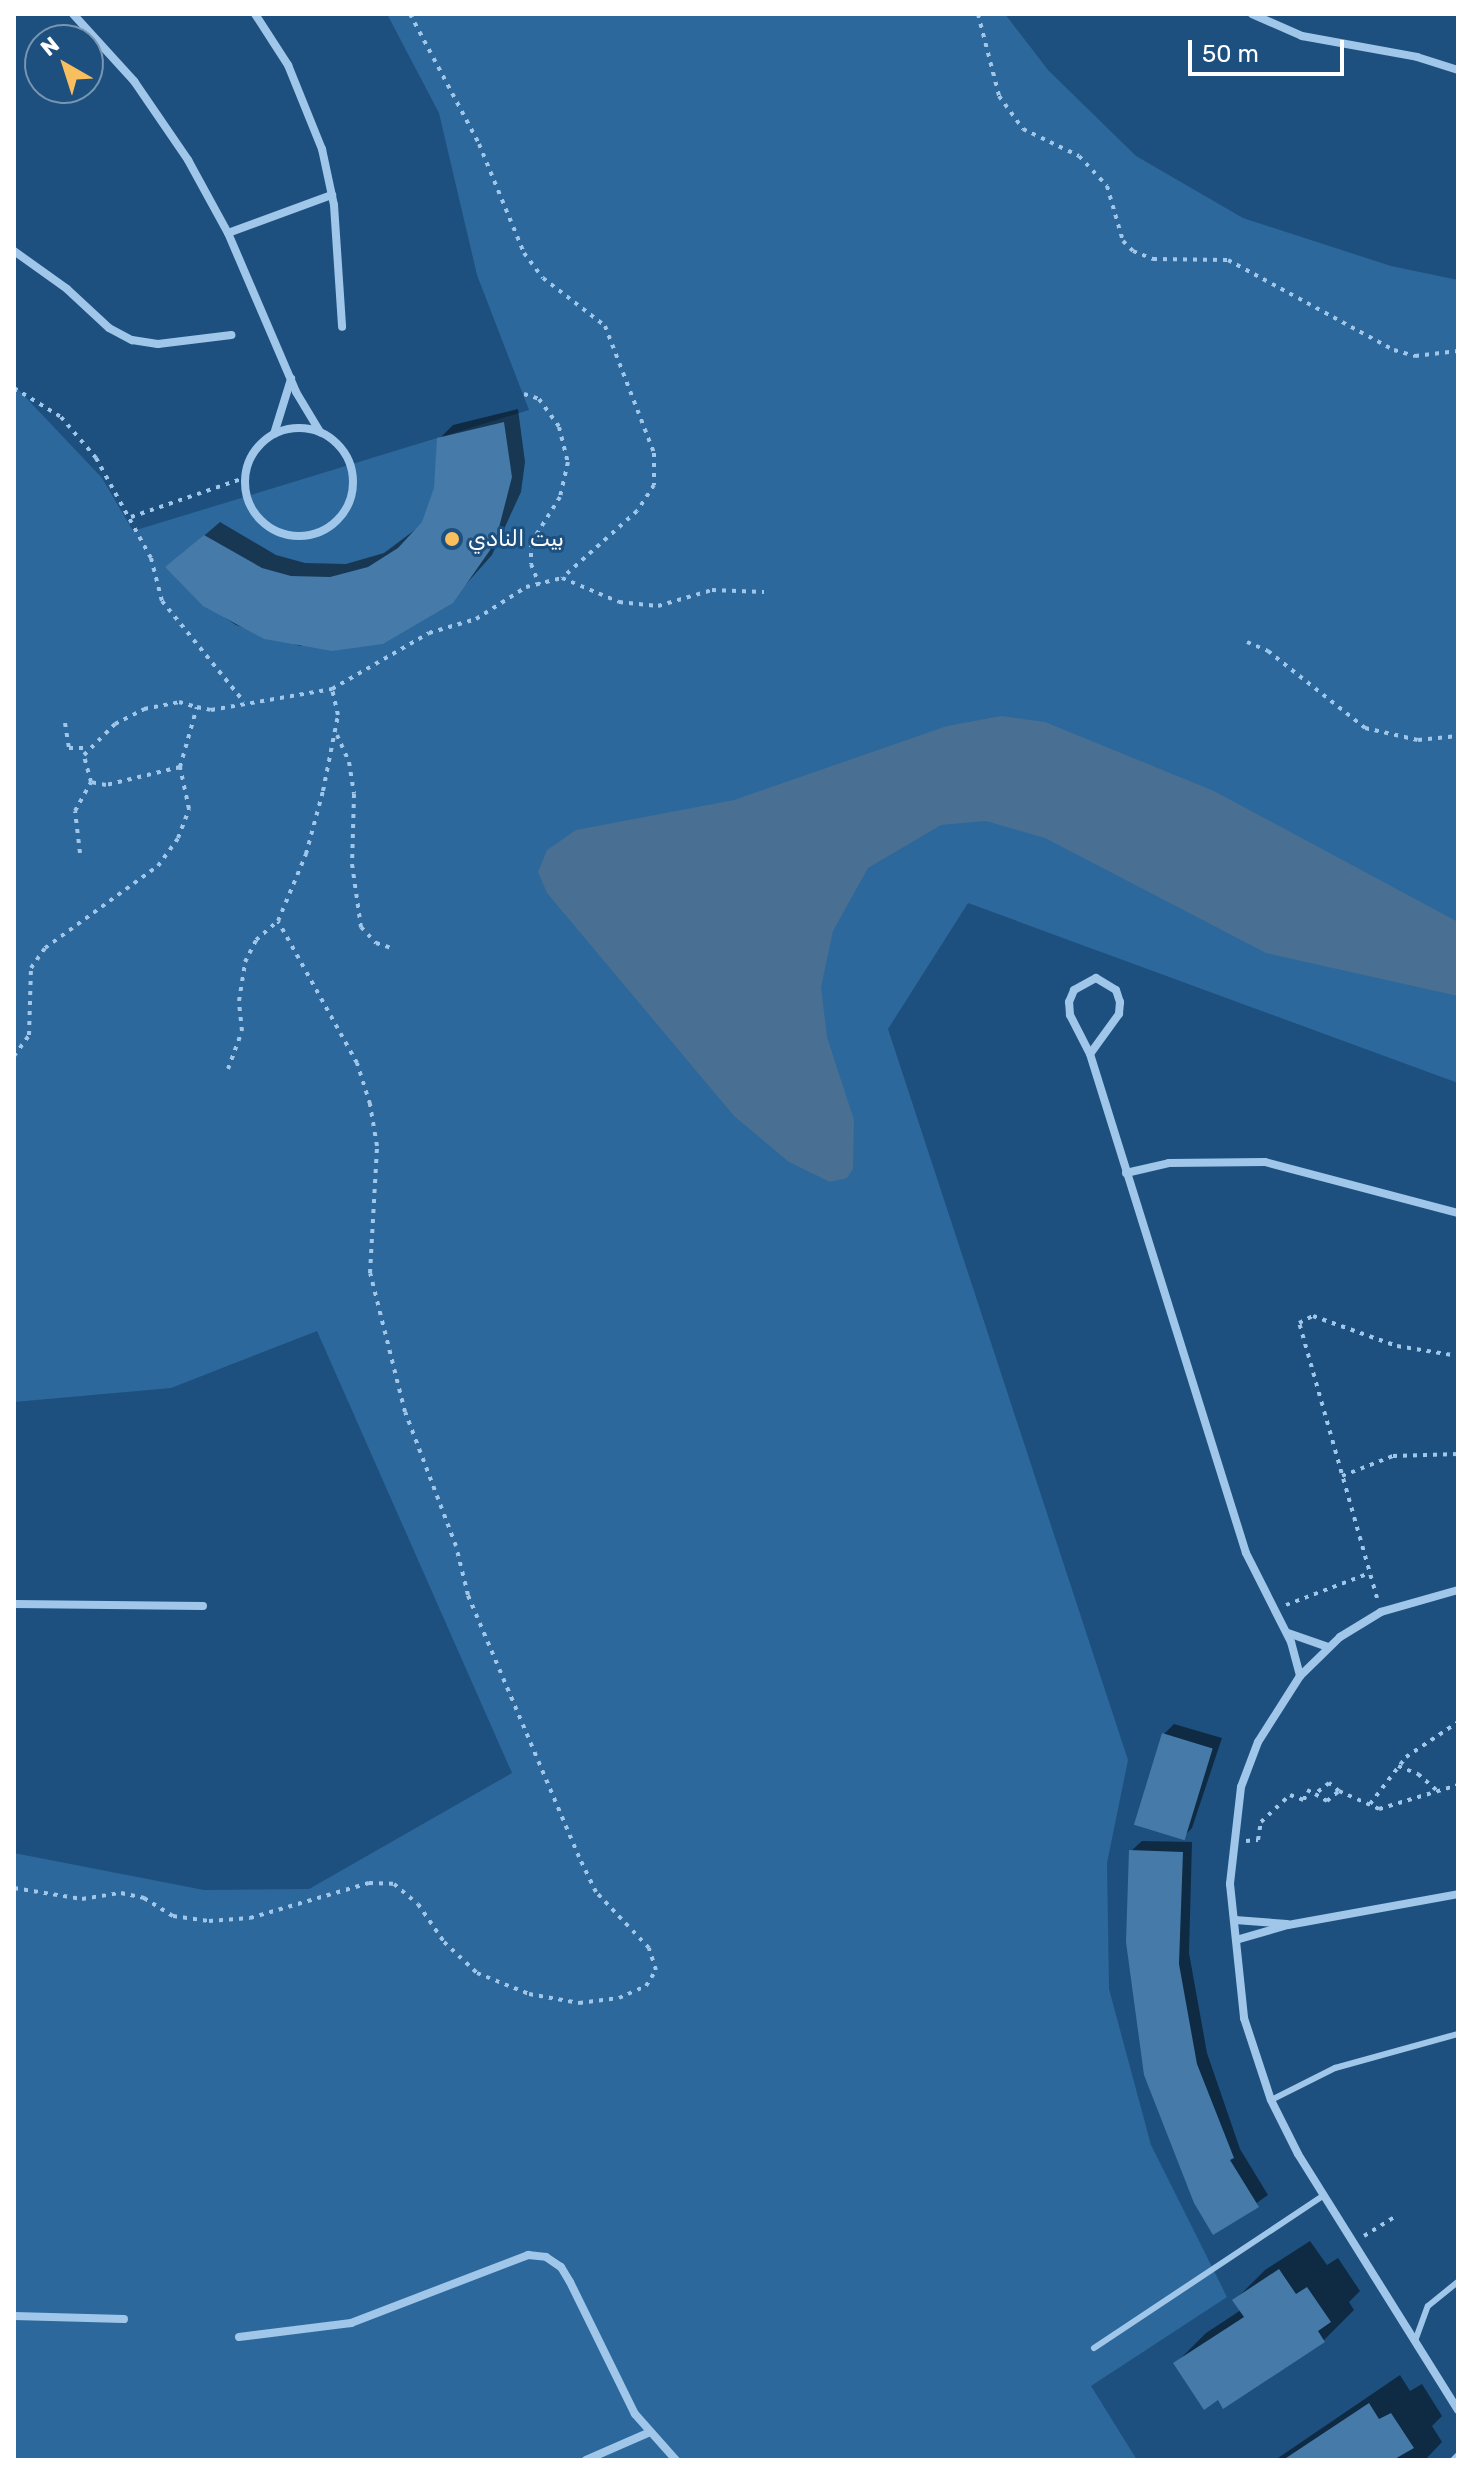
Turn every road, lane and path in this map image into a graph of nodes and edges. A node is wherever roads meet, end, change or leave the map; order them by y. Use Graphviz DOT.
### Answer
graph roads {
  1 [pos="73,14"];
  2 [pos="255,14"];
  3 [pos="410,14"];
  4 [pos="978,14"];
  5 [pos="1252,14"];
  6 [pos="1458,70"];
  7 [pos="332,195"];
  8 [pos="228,233"];
  9 [pos="14,251"];
  10 [pos="342,327"];
  11 [pos="231,335"];
  12 [pos="1458,351"];
  13 [pos="291,378"];
  14 [pos="14,388"];
  15 [pos="524,394"];
  16 [pos="320,432"];
  17 [pos="274,434"];
  18 [pos="244,478"];
  19 [pos="131,517"];
  20 [pos="562,578"];
  21 [pos="539,584"];
  22 [pos="764,592"];
  23 [pos="1247,642"];
  24 [pos="332,689"];
  25 [pos="244,702"];
  26 [pos="197,707"];
  27 [pos="65,723"];
  28 [pos="336,732"];
  29 [pos="1458,736"];
  30 [pos="88,748"];
  31 [pos="180,767"];
  32 [pos="91,782"];
  33 [pos="80,853"];
  34 [pos="278,921"];
  35 [pos="394,949"];
  36 [pos="1090,1054"];
  37 [pos="14,1056"];
  38 [pos="228,1069"];
  39 [pos="1126,1173"];
  40 [pos="1458,1213"];
  41 [pos="1458,1356"];
  42 [pos="1458,1454"];
  43 [pos="1342,1476"];
  44 [pos="1370,1573"];
  45 [pos="1458,1590"];
  46 [pos="14,1604"];
  47 [pos="203,1606"];
  48 [pos="1273,1610"];
  49 [pos="1381,1612"];
  50 [pos="1285,1631"];
  51 [pos="1328,1647"];
  52 [pos="1300,1676"];
  53 [pos="1458,1722"];
  54 [pos="1398,1766"];
  55 [pos="1458,1785"];
  56 [pos="1339,1791"];
  57 [pos="1315,1794"];
  58 [pos="1441,1794"];
  59 [pos="1370,1804"];
  60 [pos="1232,1843"];
  61 [pos="14,1888"];
  62 [pos="1458,1894"];
  63 [pos="1235,1920"];
  64 [pos="1288,1925"];
  65 [pos="1236,1940"];
  66 [pos="1458,2034"];
  67 [pos="1271,2100"];
  68 [pos="1323,2196"];
  69 [pos="1397,2215"];
  70 [pos="1352,2244"];
  71 [pos="1458,2282"];
  72 [pos="14,2316"];
  73 [pos="124,2319"];
  74 [pos="239,2337"];
  75 [pos="1415,2345"];
  76 [pos="1094,2348"];
  77 [pos="1458,2410"];
  78 [pos="650,2432"];
  79 [pos="1458,2455"];
  80 [pos="586,2460"];
  81 [pos="676,2460"];
  82 [pos="1453,2460"];
  1 -- 8 [label="street"];
  2 -- 7 [label="street"];
  3 -- 20 [label="path"];
  4 -- 12 [label="path"];
  5 -- 6 [label="street"];
  7 -- 8 [label="street"];
  7 -- 10 [label="street"];
  8 -- 13 [label="street"];
  9 -- 11 [label="street"];
  13 -- 16 [label="street"];
  13 -- 17 [label="street"];
  14 -- 19 [label="path"];
  15 -- 21 [label="path"];
  16 -- 17 [label="street"];
  16 -- 18 [label="street"];
  17 -- 18 [label="street"];
  18 -- 19 [label="path"];
  19 -- 25 [label="path"];
  20 -- 21 [label="path"];
  20 -- 22 [label="path"];
  21 -- 24 [label="path"];
  23 -- 29 [label="path"];
  24 -- 25 [label="path"];
  24 -- 28 [label="path"];
  25 -- 26 [label="path"];
  26 -- 30 [label="path"];
  26 -- 31 [label="path"];
  27 -- 30 [label="path"];
  28 -- 34 [label="path"];
  28 -- 35 [label="path"];
  30 -- 32 [label="path"];
  31 -- 32 [label="path"];
  31 -- 37 [label="path"];
  32 -- 33 [label="path"];
  34 -- 38 [label="path"];
  34 -- 61 [label="path"];
  36 -- 36 [label="street"];
  36 -- 39 [label="street"];
  39 -- 40 [label="street"];
  39 -- 48 [label="street"];
  41 -- 43 [label="path"];
  42 -- 43 [label="path"];
  43 -- 44 [label="path"];
  44 -- 48 [label="path"];
  44 -- 49 [label="path"];
  45 -- 49 [label="street"];
  46 -- 47 [label="street"];
  48 -- 50 [label="street"];
  49 -- 51 [label="street"];
  50 -- 51 [label="street"];
  50 -- 52 [label="street"];
  51 -- 52 [label="street"];
  52 -- 60 [label="street"];
  53 -- 54 [label="path"];
  54 -- 58 [label="path"];
  54 -- 59 [label="path"];
  55 -- 58 [label="path"];
  56 -- 57 [label="path"];
  56 -- 57 [label="path"];
  56 -- 59 [label="path"];
  57 -- 60 [label="path"];
  58 -- 59 [label="path"];
  60 -- 63 [label="street"];
  62 -- 64 [label="street"];
  63 -- 64 [label="street"];
  63 -- 65 [label="street"];
  64 -- 65 [label="street"];
  65 -- 67 [label="street"];
  66 -- 67 [label="lane"];
  67 -- 68 [label="street"];
  68 -- 70 [label="street"];
  68 -- 76 [label="lane"];
  69 -- 70 [label="path"];
  70 -- 75 [label="street"];
  71 -- 75 [label="lane"];
  72 -- 73 [label="street"];
  74 -- 78 [label="street"];
  75 -- 77 [label="street"];
  78 -- 80 [label="street"];
  78 -- 81 [label="street"];
  79 -- 82 [label="lane"];
}
